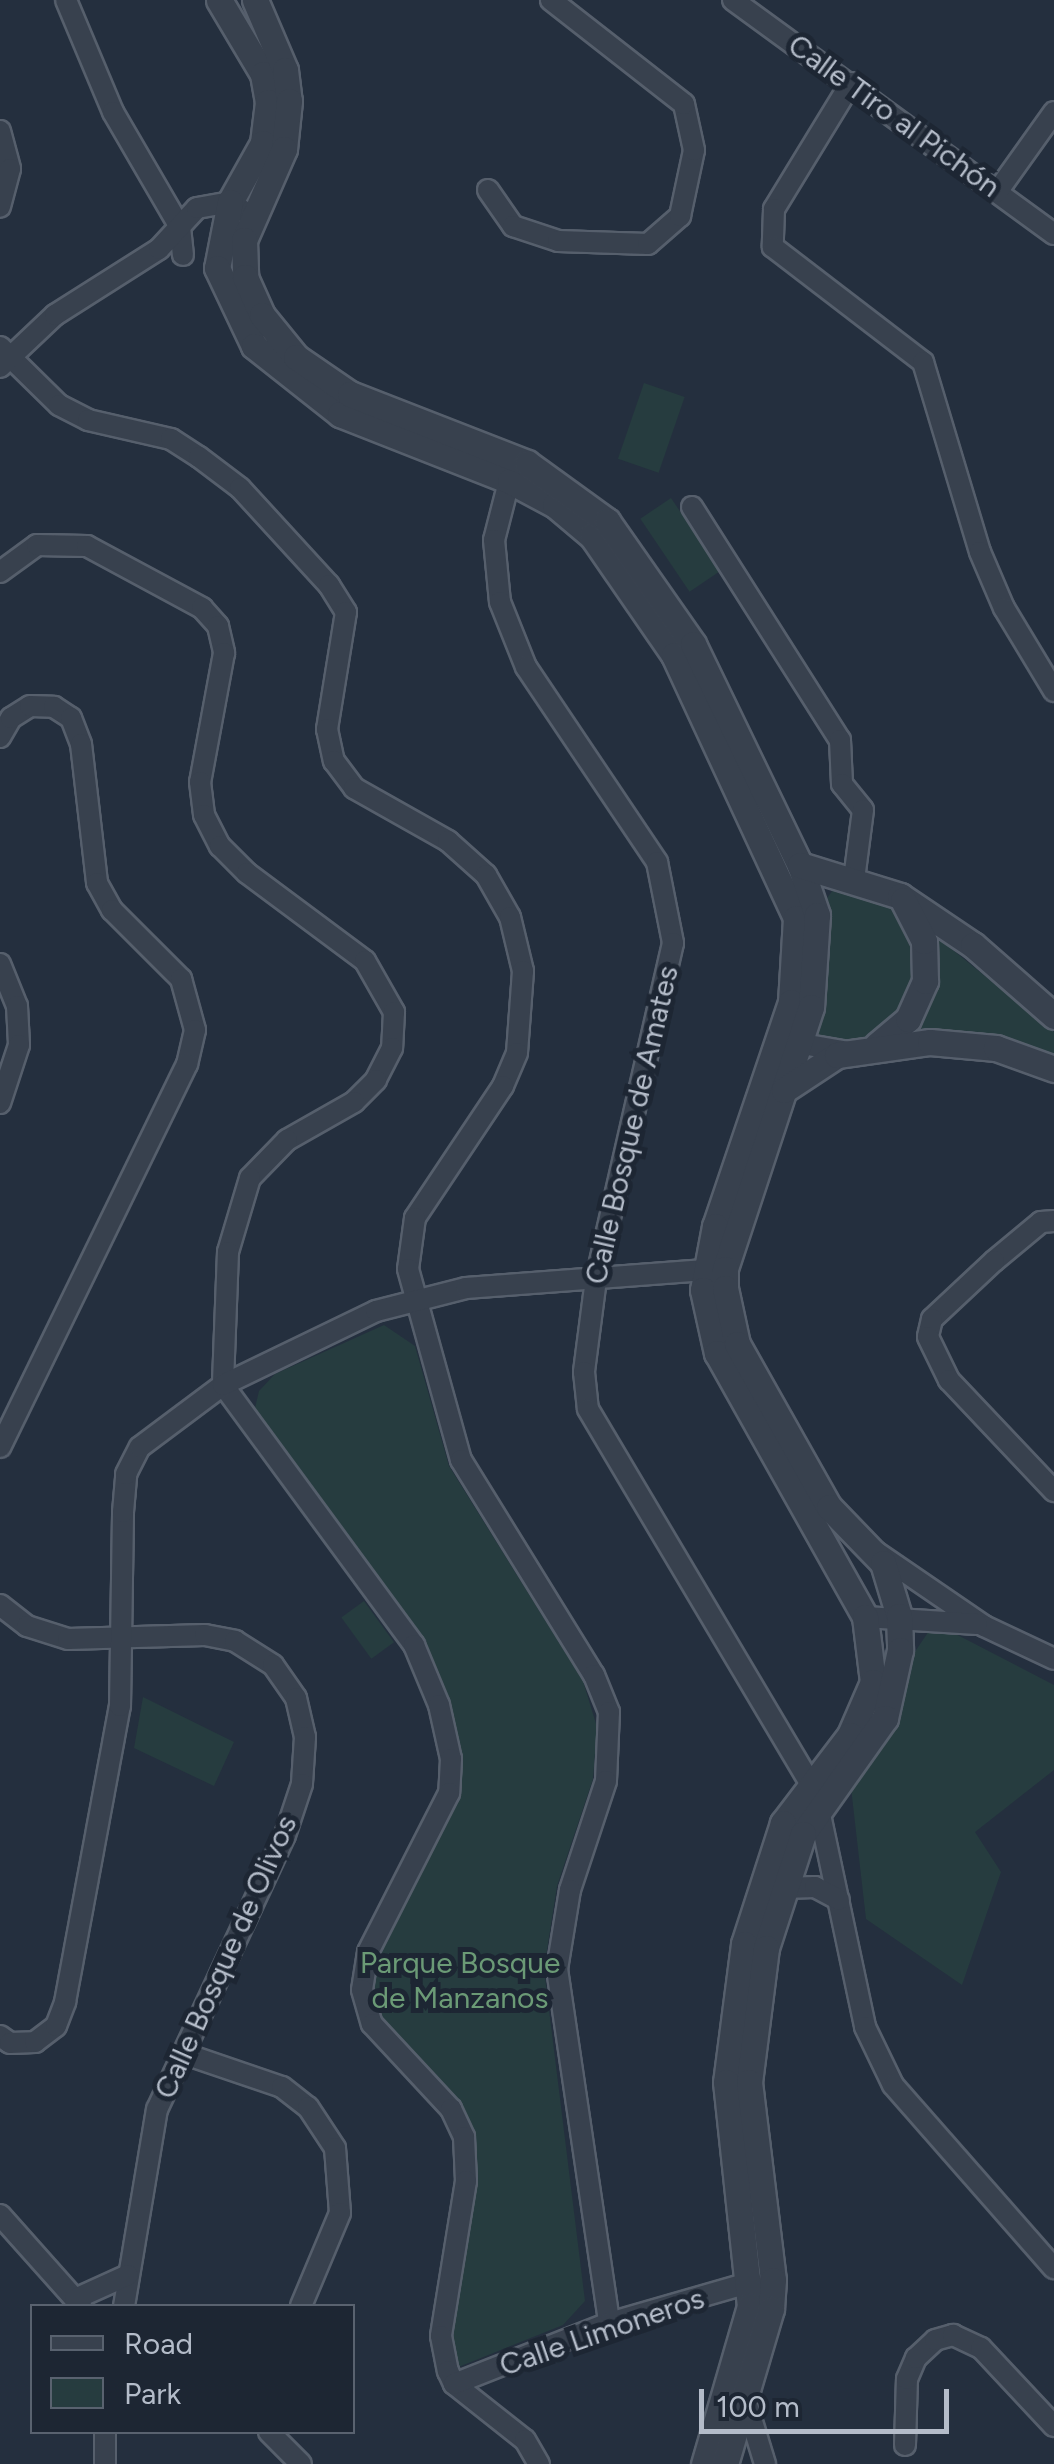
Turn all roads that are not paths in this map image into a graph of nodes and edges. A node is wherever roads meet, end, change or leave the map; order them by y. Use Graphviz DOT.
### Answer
graph roads {
  1 [pos="66,0"];
  2 [pos="219,0"];
  3 [pos="255,0"];
  4 [pos="551,0"];
  5 [pos="733,0"];
  6 [pos="851,83"];
  7 [pos="1054,112"];
  8 [pos="0,132"];
  9 [pos="158,183"];
  10 [pos="488,190"];
  11 [pos="997,192"];
  12 [pos="0,207"];
  13 [pos="196,208"];
  14 [pos="241,209"];
  15 [pos="180,227"];
  16 [pos="1054,234"];
  17 [pos="183,255"];
  18 [pos="243,262"];
  19 [pos="134,264"];
  20 [pos="217,268"];
  21 [pos="3,356"];
  22 [pos="512,470"];
  23 [pos="692,507"];
  24 [pos="0,572"];
  25 [pos="1054,691"];
  26 [pos="0,737"];
  27 [pos="800,864"];
  28 [pos="854,878"];
  29 [pos="900,896"];
  30 [pos="0,964"];
  31 [pos="1054,1016"];
  32 [pos="788,1041"];
  33 [pos="861,1050"];
  34 [pos="1054,1069"];
  35 [pos="780,1094"];
  36 [pos="0,1103"];
  37 [pos="1054,1221"];
  38 [pos="714,1269"];
  39 [pos="596,1279"];
  40 [pos="415,1300"];
  41 [pos="223,1385"];
  42 [pos="0,1447"];
  43 [pos="1054,1491"];
  44 [pos="876,1552"];
  45 [pos="892,1587"];
  46 [pos="938,1594"];
  47 [pos="0,1605"];
  48 [pos="862,1610"];
  49 [pos="899,1616"];
  50 [pos="984,1626"];
  51 [pos="122,1638"];
  52 [pos="1054,1659"];
  53 [pos="810,1781"];
  54 [pos="820,1808"];
  55 [pos="783,1888"];
  56 [pos="839,1900"];
  57 [pos="0,2036"];
  58 [pos="185,2054"];
  59 [pos="0,2215"];
  60 [pos="1054,2268"];
  61 [pos="128,2276"];
  62 [pos="752,2282"];
  63 [pos="78,2303"];
  64 [pos="124,2304"];
  65 [pos="303,2304"];
  66 [pos="610,2324"];
  67 [pos="454,2384"];
  68 [pos="747,2404"];
  69 [pos="1054,2426"];
  70 [pos="104,2434"];
  71 [pos="271,2434"];
  72 [pos="906,2445"];
  73 [pos="105,2464"];
  74 [pos="301,2464"];
  75 [pos="539,2464"];
  76 [pos="704,2464"];
  77 [pos="725,2464"];
  78 [pos="765,2464"];
  1 -- 9 [label="street"];
  2 -- 14 [label="street"];
  3 -- 14 [label="street"];
  4 -- 10 [label="street"];
  5 -- 6 [label="street, Calle Tiro al Pichón"];
  6 -- 11 [label="street, Calle Tiro al Pichón"];
  6 -- 25 [label="street"];
  7 -- 11 [label="street"];
  8 -- 12 [label="street"];
  9 -- 13 [label="street"];
  9 -- 15 [label="street"];
  11 -- 16 [label="street, Calle Tiro al Pichón"];
  13 -- 14 [label="street"];
  13 -- 15 [label="street"];
  14 -- 18 [label="street"];
  14 -- 20 [label="street"];
  15 -- 17 [label="street"];
  15 -- 19 [label="street"];
  17 -- 19 [label="street"];
  17 -- 20 [label="street"];
  18 -- 20 [label="street"];
  18 -- 22 [label="street"];
  19 -- 21 [label="street"];
  20 -- 22 [label="street"];
  21 -- 40 [label="street"];
  22 -- 27 [label="street"];
  22 -- 32 [label="street"];
  22 -- 39 [label="street, Calle Bosque de Amates"];
  23 -- 28 [label="street"];
  24 -- 41 [label="street"];
  26 -- 42 [label="street"];
  27 -- 28 [label="street"];
  27 -- 32 [label="street"];
  28 -- 29 [label="street"];
  29 -- 31 [label="street"];
  29 -- 33 [label="street"];
  30 -- 36 [label="street"];
  32 -- 33 [label="street"];
  32 -- 35 [label="street"];
  32 -- 38 [label="street"];
  33 -- 34 [label="street"];
  33 -- 35 [label="street"];
  35 -- 38 [label="street"];
  37 -- 43 [label="street"];
  38 -- 39 [label="street"];
  38 -- 44 [label="street"];
  38 -- 48 [label="street"];
  39 -- 40 [label="street"];
  39 -- 53 [label="street, Calle Bosque de Amates"];
  40 -- 41 [label="street"];
  40 -- 66 [label="street"];
  41 -- 51 [label="street"];
  41 -- 67 [label="street"];
  44 -- 45 [label="street"];
  44 -- 46 [label="street"];
  45 -- 46 [label="street"];
  45 -- 48 [label="street"];
  45 -- 49 [label="street"];
  46 -- 50 [label="street"];
  47 -- 51 [label="street, Calle Bosque de Olivos"];
  48 -- 49 [label="street"];
  48 -- 53 [label="street"];
  49 -- 50 [label="street"];
  49 -- 54 [label="street"];
  50 -- 52 [label="street"];
  51 -- 57 [label="street"];
  51 -- 58 [label="street, Calle Bosque de Olivos"];
  53 -- 54 [label="street, Calle Bosque de Amates"];
  53 -- 62 [label="street"];
  54 -- 55 [label="street"];
  54 -- 56 [label="street, Calle Bosque de Amates"];
  55 -- 56 [label="street"];
  55 -- 68 [label="street"];
  56 -- 60 [label="street, Calle Bosque de Amates"];
  58 -- 61 [label="street, Calle Bosque de Olivos"];
  58 -- 65 [label="street"];
  59 -- 63 [label="street"];
  61 -- 63 [label="street"];
  61 -- 64 [label="street, Calle Bosque de Olivos"];
  62 -- 66 [label="street, Calle Limoneros"];
  62 -- 76 [label="street"];
  66 -- 67 [label="street, Calle Limoneros"];
  67 -- 75 [label="street"];
  68 -- 77 [label="street"];
  68 -- 78 [label="street"];
  69 -- 72 [label="street"];
  70 -- 73 [label="street"];
  71 -- 74 [label="street"];
}
